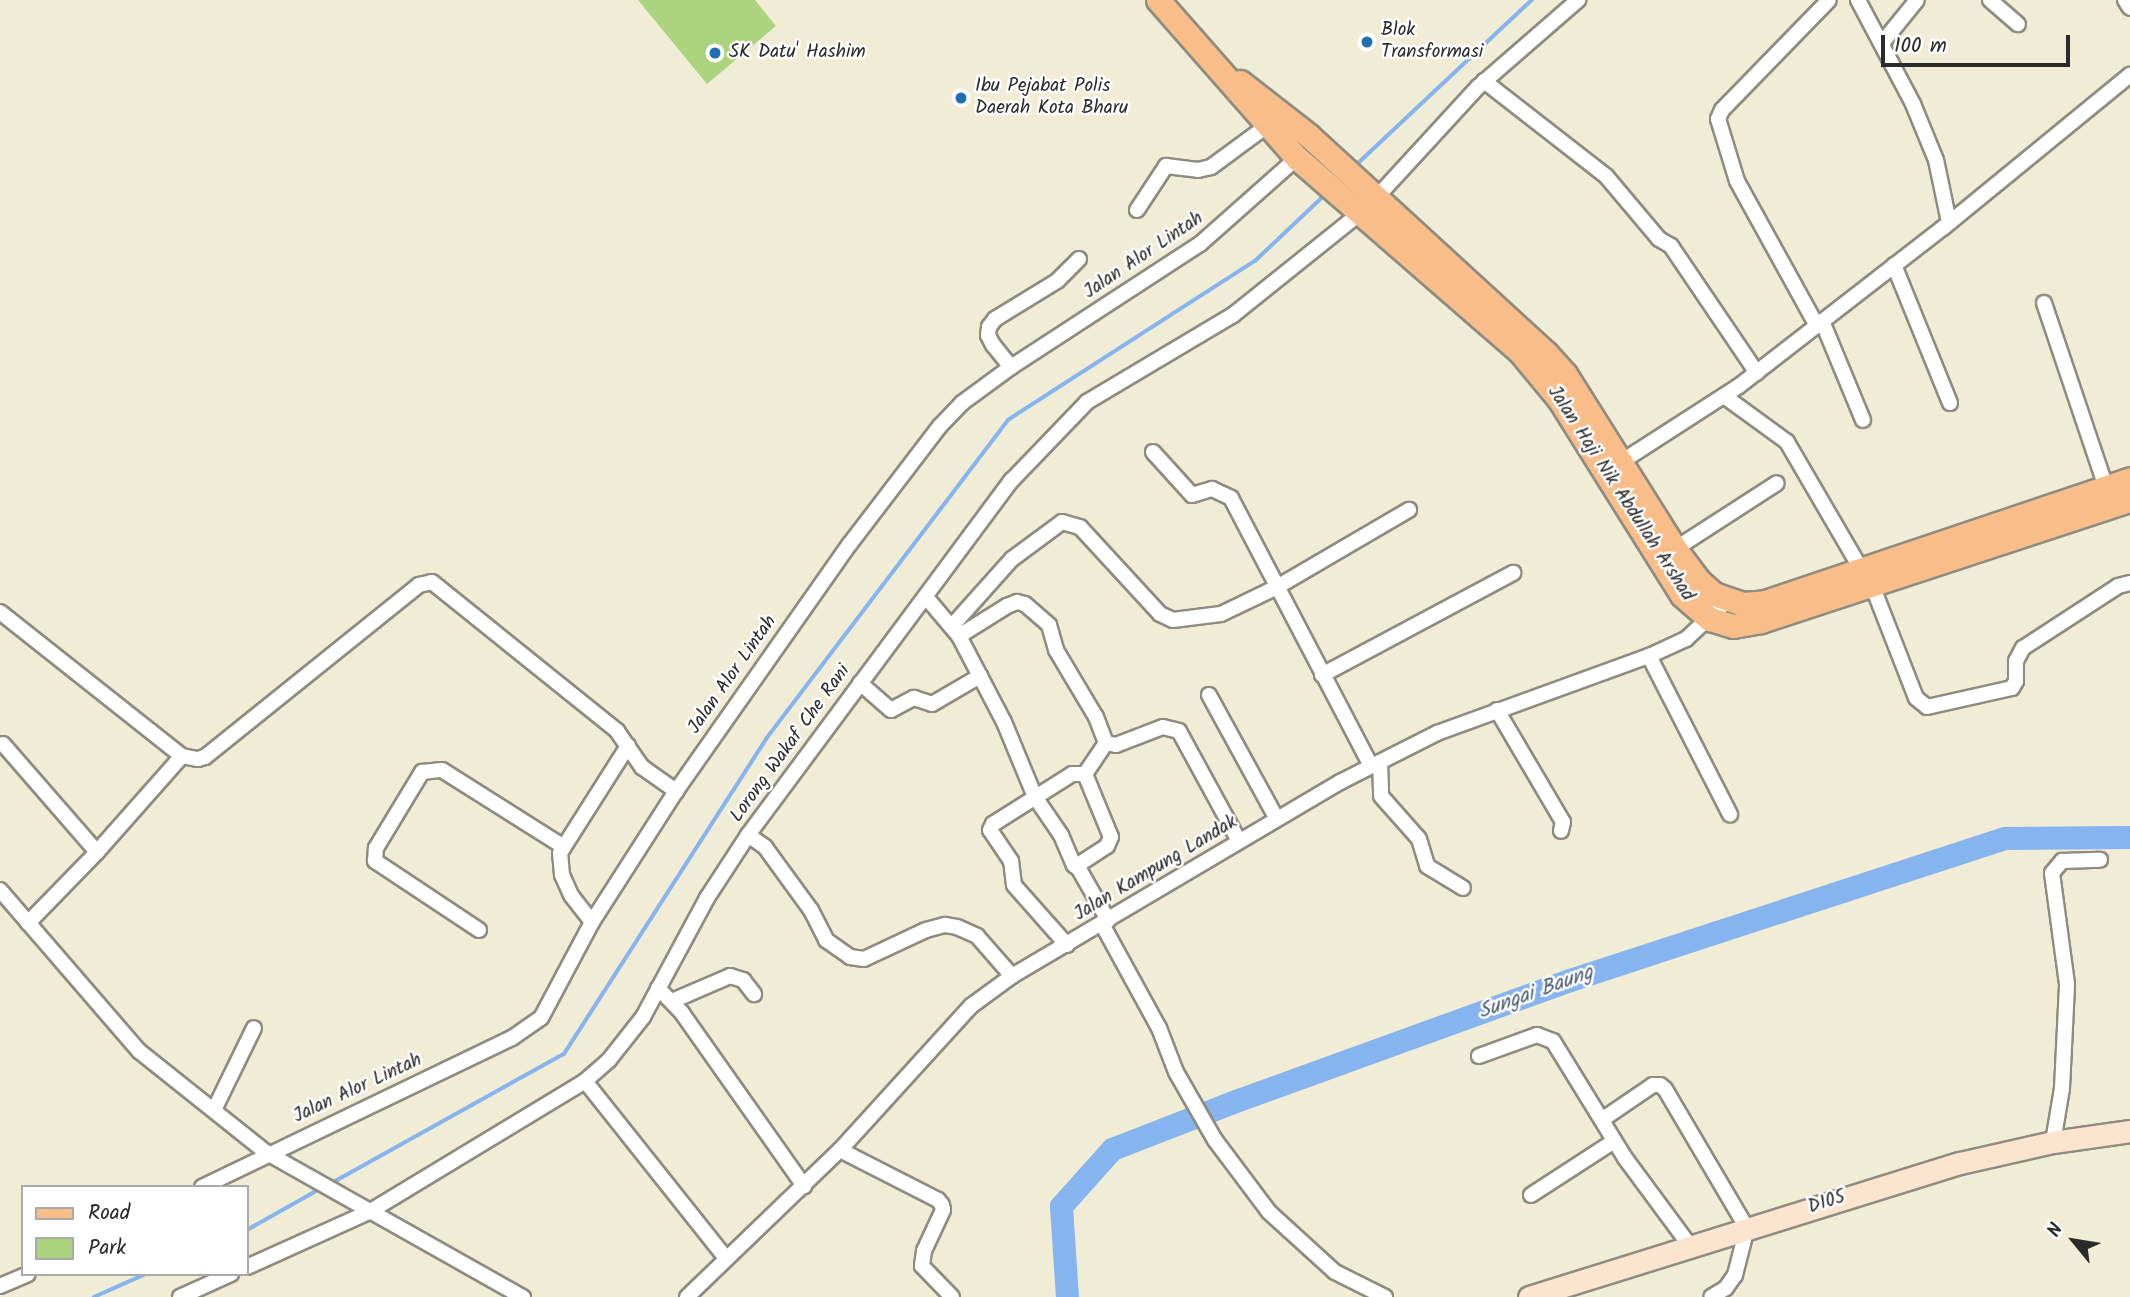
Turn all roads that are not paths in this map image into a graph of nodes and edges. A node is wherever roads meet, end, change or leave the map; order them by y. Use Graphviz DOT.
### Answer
graph roads {
  1 [pos="1158,0"];
  2 [pos="1578,0"];
  3 [pos="1829,0"];
  4 [pos="1858,0"];
  5 [pos="1917,0"];
  6 [pos="1990,0"];
  7 [pos="2124,0"];
  8 [pos="2130,8"];
  9 [pos="2018,24"];
  10 [pos="1882,43"];
  11 [pos="1214,64"];
  12 [pos="2130,75"];
  13 [pos="1484,81"];
  14 [pos="1268,125"];
  15 [pos="1300,161"];
  16 [pos="1376,198"];
  17 [pos="1137,210"];
  18 [pos="1359,214"];
  19 [pos="1949,222"];
  20 [pos="1079,259"];
  21 [pos="1894,265"];
  22 [pos="2044,303"];
  23 [pos="1820,324"];
  24 [pos="1011,367"];
  25 [pos="1757,373"];
  26 [pos="1724,396"];
  27 [pos="1950,403"];
  28 [pos="1863,420"];
  29 [pos="1153,452"];
  30 [pos="1621,461"];
  31 [pos="2130,480"];
  32 [pos="1777,483"];
  33 [pos="2106,487"];
  34 [pos="2130,500"];
  35 [pos="1409,510"];
  36 [pos="1675,549"];
  37 [pos="1513,573"];
  38 [pos="1867,577"];
  39 [pos="2130,583"];
  40 [pos="1277,587"];
  41 [pos="926,597"];
  42 [pos="1728,600"];
  43 [pos="0,612"];
  44 [pos="1710,619"];
  45 [pos="955,631"];
  46 [pos="1648,656"];
  47 [pos="980,676"];
  48 [pos="1322,676"];
  49 [pos="860,683"];
  50 [pos="1209,695"];
  51 [pos="1497,710"];
  52 [pos="1106,743"];
  53 [pos="4,744"];
  54 [pos="628,747"];
  55 [pos="182,756"];
  56 [pos="1376,764"];
  57 [pos="1085,774"];
  58 [pos="676,791"];
  59 [pos="1035,797"];
  60 [pos="1730,814"];
  61 [pos="1277,819"];
  62 [pos="1561,831"];
  63 [pos="748,835"];
  64 [pos="1239,841"];
  65 [pos="564,847"];
  66 [pos="97,852"];
  67 [pos="2100,860"];
  68 [pos="1079,869"];
  69 [pos="1463,888"];
  70 [pos="0,890"];
  71 [pos="592,922"];
  72 [pos="1105,922"];
  73 [pos="28,923"];
  74 [pos="480,930"];
  75 [pos="1067,945"];
  76 [pos="1012,976"];
  77 [pos="658,988"];
  78 [pos="754,994"];
  79 [pos="672,1001"];
  80 [pos="254,1028"];
  81 [pos="1479,1056"];
  82 [pos="585,1081"];
  83 [pos="214,1110"];
  84 [pos="1603,1119"];
  85 [pos="2130,1131"];
  86 [pos="1614,1141"];
  87 [pos="2053,1142"];
  88 [pos="840,1150"];
  89 [pos="267,1153"];
  90 [pos="206,1185"];
  91 [pos="804,1186"];
  92 [pos="1531,1195"];
  93 [pos="369,1212"];
  94 [pos="1747,1228"];
  95 [pos="1690,1246"];
  96 [pos="726,1258"];
  97 [pos="248,1267"];
  98 [pos="23,1276"];
  99 [pos="226,1276"];
  100 [pos="0,1286"];
  101 [pos="180,1297"];
  102 [pos="523,1297"];
  103 [pos="687,1297"];
  104 [pos="952,1297"];
  105 [pos="1385,1297"];
  106 [pos="1529,1297"];
  107 [pos="1711,1297"];
  1 -- 11 [label="main road, Jalan Haji Nik Abdullah Arshad"];
  2 -- 13 [label="street"];
  3 -- 23 [label="street"];
  4 -- 10 [label="street"];
  5 -- 10 [label="street"];
  6 -- 9 [label="street"];
  7 -- 8 [label="street"];
  10 -- 19 [label="street"];
  11 -- 14 [label="main road, Jalan Haji Nik Abdullah Arshad"];
  11 -- 16 [label="main road, Jalan Haji Nik Abdullah Arshad"];
  12 -- 19 [label="street"];
  13 -- 16 [label="street"];
  13 -- 25 [label="street"];
  14 -- 15 [label="main road, Jalan Haji Nik Abdullah Arshad"];
  14 -- 17 [label="street"];
  15 -- 18 [label="main road, Jalan Haji Nik Abdullah Arshad"];
  15 -- 24 [label="street, Jalan Alor Lintah"];
  16 -- 30 [label="main road, Jalan Haji Nik Abdullah Arshad"];
  18 -- 41 [label="street, Lorong Wakaf Che Rani"];
  18 -- 44 [label="main road, Jalan Haji Nik Abdullah Arshad"];
  19 -- 21 [label="street"];
  20 -- 24 [label="street"];
  21 -- 23 [label="street"];
  21 -- 27 [label="street"];
  22 -- 33 [label="street"];
  23 -- 25 [label="street"];
  23 -- 28 [label="street"];
  24 -- 58 [label="street, Jalan Alor Lintah"];
  25 -- 26 [label="street"];
  26 -- 30 [label="street"];
  26 -- 38 [label="street"];
  29 -- 40 [label="street"];
  30 -- 36 [label="main road, Jalan Haji Nik Abdullah Arshad"];
  31 -- 33 [label="main road, Jalan Haji Nik Abdullah Arshad"];
  32 -- 36 [label="street"];
  33 -- 38 [label="main road, Jalan Haji Nik Abdullah Arshad"];
  34 -- 38 [label="main road, Jalan Haji Nik Abdullah Arshad"];
  35 -- 40 [label="street"];
  36 -- 42 [label="main road, Jalan Haji Nik Abdullah Arshad"];
  37 -- 48 [label="street"];
  38 -- 39 [label="street"];
  38 -- 42 [label="main road, Jalan Haji Nik Abdullah Arshad"];
  38 -- 44 [label="main road, Jalan Haji Nik Abdullah Arshad"];
  40 -- 45 [label="street"];
  40 -- 48 [label="street"];
  41 -- 45 [label="street"];
  41 -- 49 [label="street, Lorong Wakaf Che Rani"];
  42 -- 44 [label="street, Jalan Kampung Landak"];
  43 -- 55 [label="street"];
  44 -- 46 [label="street, Jalan Kampung Landak"];
  45 -- 47 [label="street"];
  45 -- 52 [label="street"];
  46 -- 51 [label="street, Jalan Kampung Landak"];
  46 -- 60 [label="street"];
  47 -- 49 [label="street"];
  47 -- 59 [label="street"];
  48 -- 56 [label="street"];
  49 -- 63 [label="street, Lorong Wakaf Che Rani"];
  50 -- 61 [label="street"];
  51 -- 56 [label="street, Jalan Kampung Landak"];
  51 -- 62 [label="street"];
  52 -- 57 [label="street"];
  52 -- 64 [label="street"];
  53 -- 66 [label="street"];
  54 -- 55 [label="street"];
  54 -- 58 [label="street"];
  54 -- 65 [label="street"];
  55 -- 66 [label="street"];
  56 -- 61 [label="street, Jalan Kampung Landak"];
  56 -- 69 [label="street"];
  57 -- 59 [label="street"];
  57 -- 68 [label="street"];
  58 -- 71 [label="street, Jalan Alor Lintah"];
  59 -- 68 [label="street"];
  59 -- 75 [label="street"];
  61 -- 64 [label="street, Jalan Kampung Landak"];
  63 -- 76 [label="street"];
  63 -- 77 [label="street, Lorong Wakaf Che Rani"];
  64 -- 72 [label="street, Jalan Kampung Landak"];
  65 -- 71 [label="street"];
  65 -- 74 [label="street"];
  66 -- 73 [label="street"];
  67 -- 87 [label="street"];
  68 -- 72 [label="street"];
  70 -- 73 [label="street"];
  71 -- 89 [label="street, Jalan Alor Lintah"];
  72 -- 75 [label="street, Jalan Kampung Landak"];
  72 -- 105 [label="street"];
  73 -- 83 [label="street"];
  75 -- 76 [label="street, Jalan Kampung Landak"];
  76 -- 88 [label="street, Jalan Kampung Landak"];
  77 -- 79 [label="street"];
  77 -- 82 [label="street, Lorong Wakaf Che Rani"];
  78 -- 79 [label="street"];
  79 -- 91 [label="street"];
  80 -- 83 [label="street"];
  81 -- 84 [label="street"];
  82 -- 93 [label="street, Lorong Wakaf Che Rani"];
  82 -- 96 [label="street"];
  83 -- 89 [label="street"];
  84 -- 86 [label="street"];
  84 -- 94 [label="street"];
  85 -- 87 [label="street, D105"];
  86 -- 92 [label="street"];
  86 -- 95 [label="street"];
  87 -- 94 [label="street, D105"];
  88 -- 91 [label="street, Jalan Kampung Landak"];
  88 -- 104 [label="street"];
  89 -- 90 [label="street, Jalan Alor Lintah"];
  89 -- 93 [label="street"];
  91 -- 96 [label="street, Jalan Kampung Landak"];
  93 -- 97 [label="street, Lorong Wakaf Che Rani"];
  93 -- 102 [label="street"];
  94 -- 95 [label="street, D105"];
  94 -- 107 [label="street"];
  95 -- 106 [label="street, D105"];
  96 -- 103 [label="street, Jalan Kampung Landak"];
  98 -- 100 [label="street"];
  99 -- 101 [label="street"];
}
